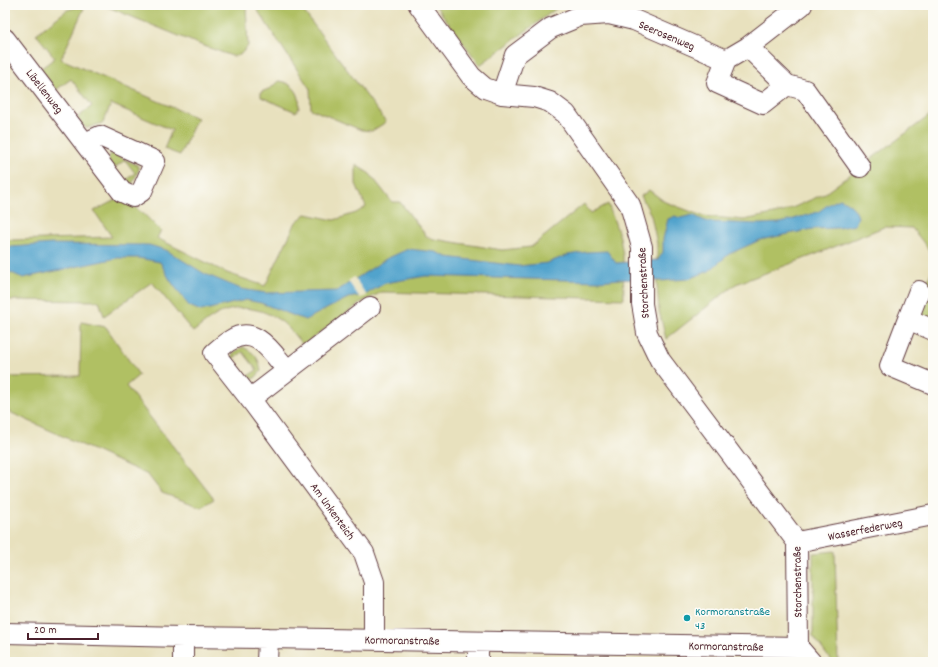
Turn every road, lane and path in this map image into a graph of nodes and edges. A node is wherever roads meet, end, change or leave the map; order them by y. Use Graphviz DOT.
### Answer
graph roads {
  1 [pos="419,5"];
  2 [pos="802,5"];
  3 [pos="5,39"];
  4 [pos="748,47"];
  5 [pos="726,60"];
  6 [pos="787,85"];
  7 [pos="502,94"];
  8 [pos="85,143"];
  9 [pos="860,167"];
  10 [pos="919,291"];
  11 [pos="370,307"];
  12 [pos="908,319"];
  13 [pos="933,330"];
  14 [pos="288,370"];
  15 [pos="933,384"];
  16 [pos="250,399"];
  17 [pos="933,515"];
  18 [pos="797,542"];
  19 [pos="5,633"];
  20 [pos="183,637"];
  21 [pos="268,638"];
  22 [pos="374,640"];
  23 [pos="478,642"];
  24 [pos="798,647"];
  25 [pos="183,662"];
  26 [pos="267,662"];
  27 [pos="478,662"];
  28 [pos="811,662"];
  1 -- 7 [label="street, Storchenstraße"];
  2 -- 4 [label="street"];
  3 -- 8 [label="street, Libellenweg"];
  4 -- 5 [label="street"];
  4 -- 6 [label="street"];
  5 -- 6 [label="street"];
  5 -- 7 [label="street, Seerosenweg"];
  6 -- 9 [label="street"];
  7 -- 18 [label="street, Storchenstraße"];
  10 -- 12 [label="street"];
  11 -- 14 [label="street"];
  12 -- 13 [label="street"];
  12 -- 15 [label="street"];
  14 -- 16 [label="street"];
  14 -- 16 [label="street, Am Unkenteich"];
  16 -- 22 [label="street, Am Unkenteich"];
  17 -- 18 [label="street, Wasserfederweg"];
  18 -- 24 [label="street, Storchenstraße"];
  19 -- 20 [label="street, Kormoranstraße"];
  20 -- 21 [label="street, Kormoranstraße"];
  20 -- 25 [label="street"];
  21 -- 22 [label="street, Kormoranstraße"];
  21 -- 26 [label="street"];
  22 -- 23 [label="street, Kormoranstraße"];
  23 -- 24 [label="street, Kormoranstraße"];
  23 -- 27 [label="street"];
  24 -- 28 [label="street"];
}
